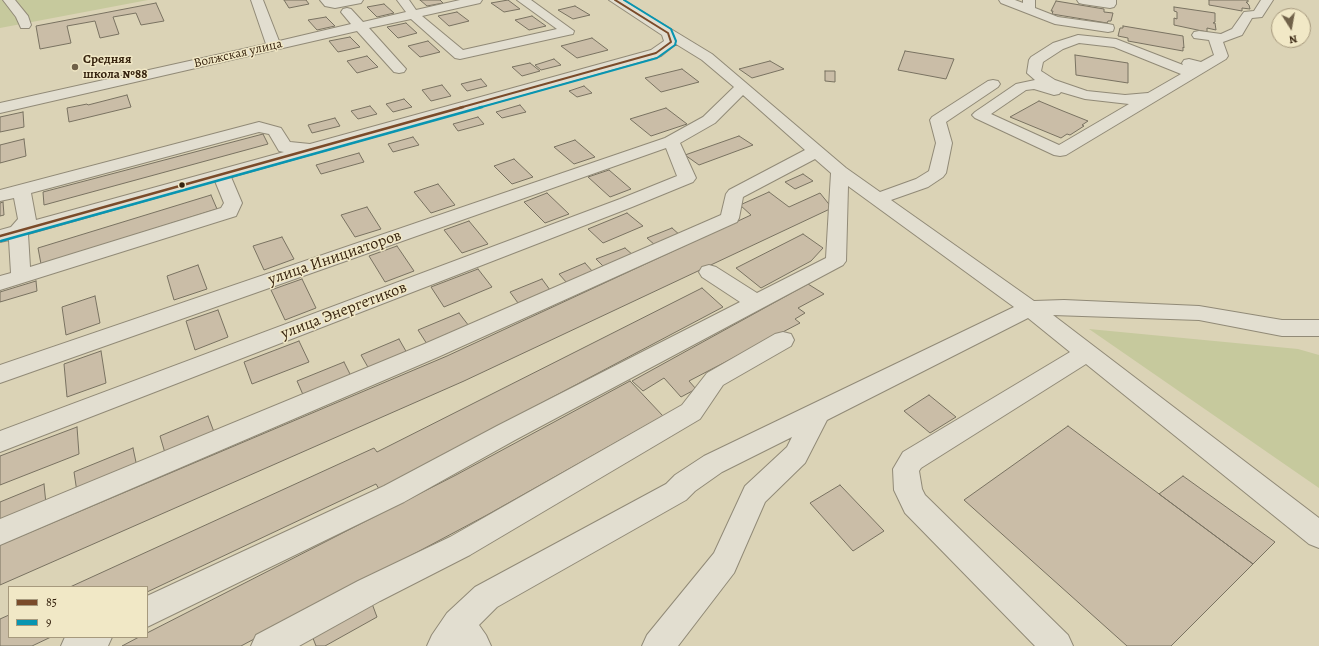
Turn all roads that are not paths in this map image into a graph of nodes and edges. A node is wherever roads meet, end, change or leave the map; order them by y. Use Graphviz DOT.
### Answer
graph roads {
  1 [pos="9,0"];
  2 [pos="257,0"];
  3 [pos="326,0"];
  4 [pos="357,0"];
  5 [pos="402,0"];
  6 [pos="476,0"];
  7 [pos="523,0"];
  8 [pos="615,0"];
  9 [pos="1005,0"];
  10 [pos="1083,0"];
  11 [pos="1110,0"];
  12 [pos="1267,0"];
  13 [pos="1029,5"];
  14 [pos="347,12"];
  15 [pos="414,15"];
  16 [pos="25,25"];
  17 [pos="360,27"];
  18 [pos="668,33"];
  19 [pos="1199,35"];
  20 [pos="1215,37"];
  21 [pos="274,46"];
  22 [pos="399,69"];
  23 [pos="1197,70"];
  24 [pos="993,84"];
  25 [pos="743,87"];
  26 [pos="1152,97"];
  27 [pos="0,108"];
  28 [pos="1123,114"];
  29 [pos="670,141"];
  30 [pos="311,149"];
  31 [pos="815,152"];
  32 [pos="840,172"];
  33 [pos="221,174"];
  34 [pos="22,190"];
  35 [pos="0,196"];
  36 [pos="877,199"];
  37 [pos="18,231"];
  38 [pos="0,236"];
  39 [pos="709,272"];
  40 [pos="21,276"];
  41 [pos="0,283"];
  42 [pos="756,302"];
  43 [pos="1030,308"];
  44 [pos="1319,328"];
  45 [pos="783,340"];
  46 [pos="1088,352"];
  47 [pos="0,374"];
  48 [pos="818,413"];
  49 [pos="0,442"];
  50 [pos="0,532"];
  51 [pos="1319,535"];
  52 [pos="148,612"];
  53 [pos="94,638"];
  54 [pos="459,639"];
  55 [pos="77,646"];
  56 [pos="267,646"];
  57 [pos="658,646"];
  58 [pos="1057,646"];
  1 -- 16 [label="street"];
  2 -- 21 [label="street"];
  3 -- 4 [label="street"];
  5 -- 15 [label="street"];
  6 -- 15 [label="street, Волжская улица"];
  7 -- 15 [label="street"];
  8 -- 18 [label="street"];
  9 -- 13 [label="street"];
  10 -- 11 [label="street"];
  12 -- 20 [label="street"];
  13 -- 23 [label="street"];
  14 -- 17 [label="street"];
  15 -- 17 [label="street, Волжская улица"];
  17 -- 21 [label="street, Волжская улица"];
  17 -- 22 [label="street"];
  18 -- 25 [label="street"];
  18 -- 30 [label="street"];
  19 -- 20 [label="street"];
  20 -- 23 [label="street"];
  21 -- 27 [label="street, Волжская улица"];
  23 -- 26 [label="street"];
  23 -- 26 [label="street"];
  24 -- 36 [label="street"];
  25 -- 29 [label="street, улица Инициаторов"];
  25 -- 31 [label="street"];
  26 -- 28 [label="street"];
  28 -- 28 [label="street"];
  29 -- 47 [label="street, улица Инициаторов"];
  29 -- 49 [label="street, улица Энергетиков"];
  30 -- 33 [label="street"];
  30 -- 34 [label="street"];
  31 -- 32 [label="street"];
  31 -- 50 [label="street"];
  32 -- 36 [label="street"];
  32 -- 42 [label="street"];
  33 -- 37 [label="street"];
  33 -- 40 [label="street"];
  34 -- 35 [label="street"];
  34 -- 37 [label="street"];
  36 -- 43 [label="street"];
  37 -- 38 [label="street"];
  37 -- 40 [label="street"];
  39 -- 42 [label="street"];
  40 -- 41 [label="street"];
  42 -- 52 [label="street"];
  43 -- 44 [label="street"];
  43 -- 46 [label="street"];
  43 -- 48 [label="street"];
  45 -- 56 [label="street"];
  46 -- 51 [label="street"];
  46 -- 58 [label="street"];
  48 -- 54 [label="street"];
  48 -- 57 [label="street"];
  53 -- 55 [label="street"];
}
